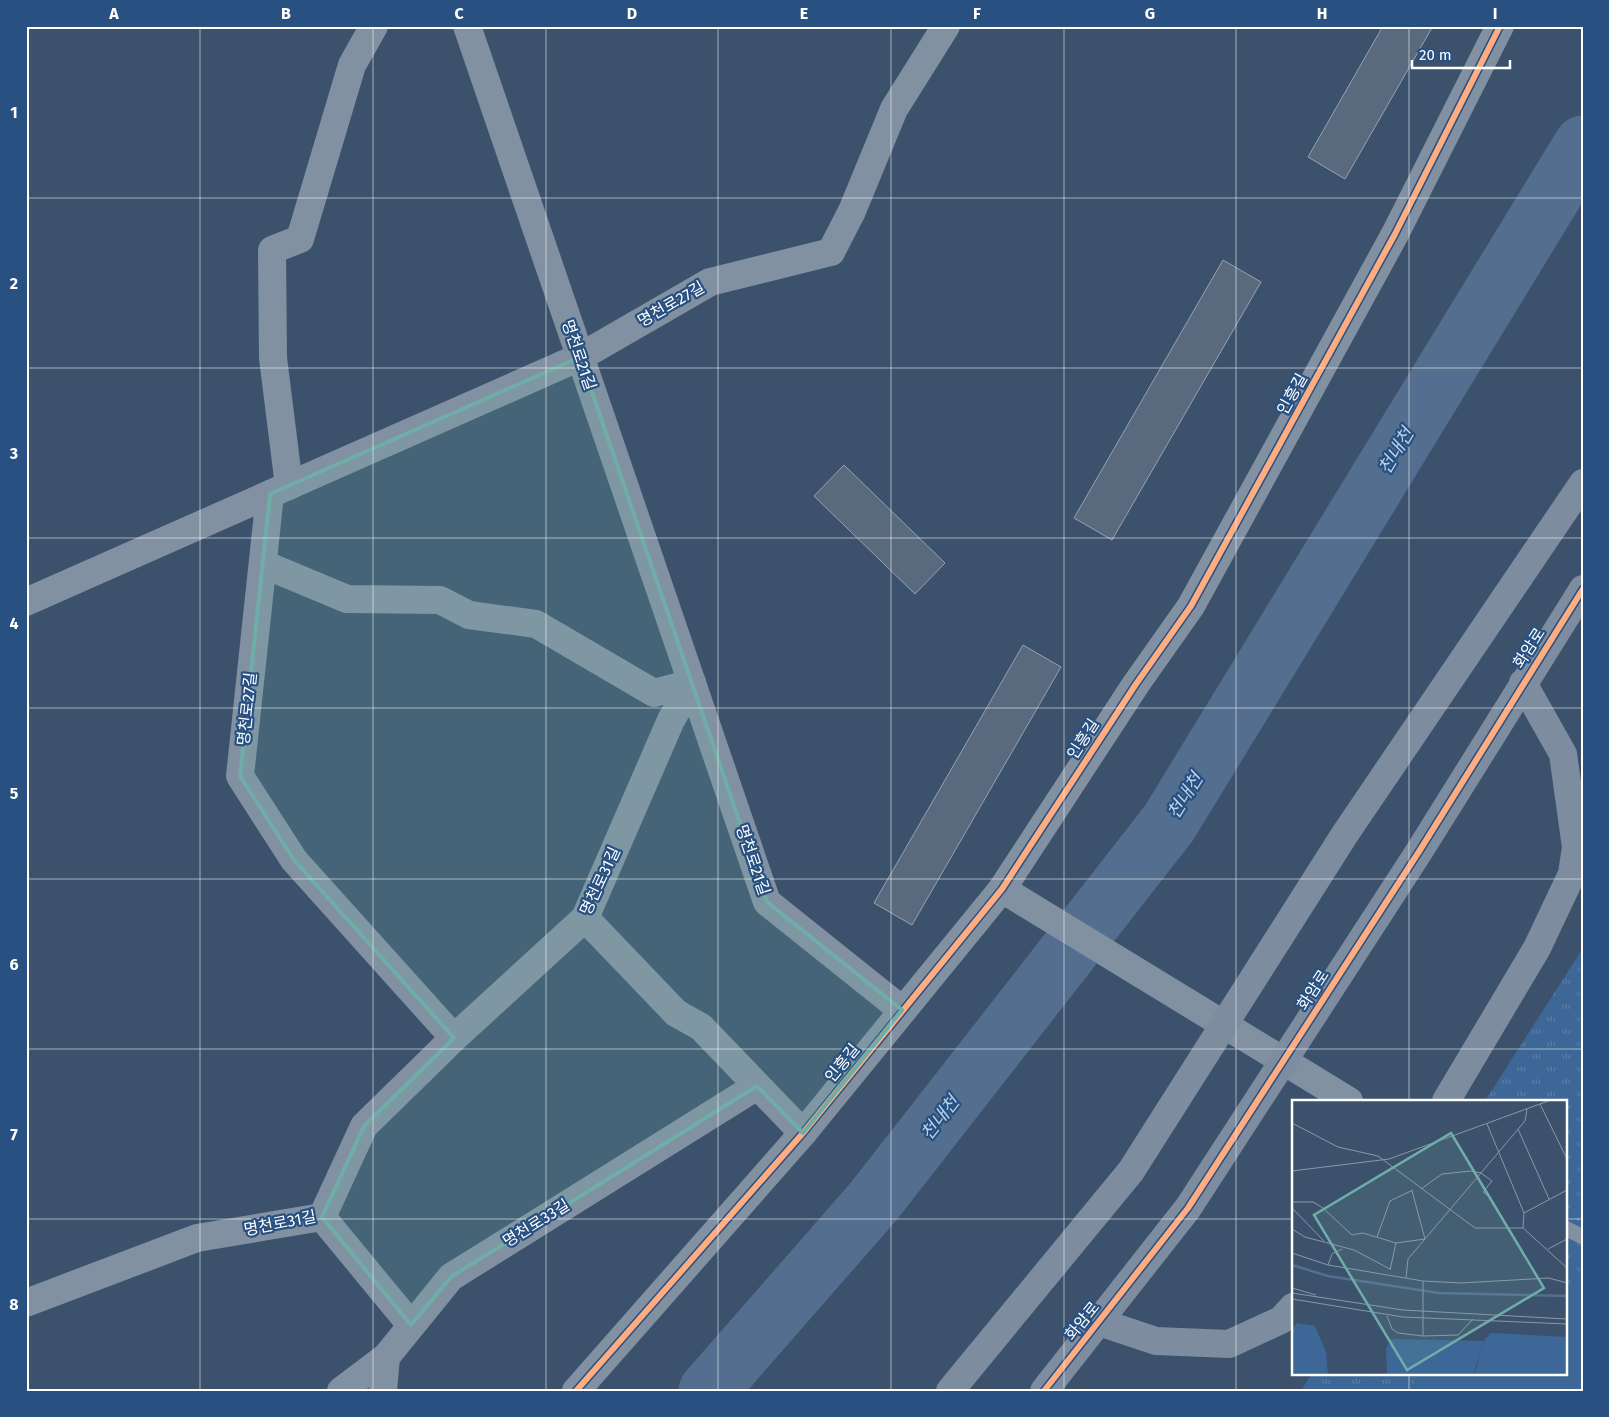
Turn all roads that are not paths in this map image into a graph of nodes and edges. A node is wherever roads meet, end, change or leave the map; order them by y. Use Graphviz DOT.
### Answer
graph roads {
  1 [pos="374,26"];
  2 [pos="467,26"];
  3 [pos="946,26"];
  4 [pos="1500,26"];
  5 [pos="580,357"];
  6 [pos="1583,483"];
  7 [pos="279,490"];
  8 [pos="263,564"];
  9 [pos="1583,589"];
  10 [pos="26,602"];
  11 [pos="692,683"];
  12 [pos="1522,683"];
  13 [pos="1002,889"];
  14 [pos="586,918"];
  15 [pos="902,1010"];
  16 [pos="454,1038"];
  17 [pos="757,1086"];
  18 [pos="1347,1100"];
  19 [pos="1447,1100"];
  20 [pos="803,1133"];
  21 [pos="322,1217"];
  22 [pos="1566,1228"];
  23 [pos="1583,1237"];
  24 [pos="26,1303"];
  25 [pos="1292,1308"];
  26 [pos="1099,1322"];
  27 [pos="411,1325"];
  28 [pos="386,1357"];
  29 [pos="341,1391"];
  30 [pos="383,1391"];
  31 [pos="576,1391"];
  32 [pos="950,1391"];
  33 [pos="1044,1391"];
  1 -- 7 [label="street, 명천로27길"];
  2 -- 5 [label="street, 명천로21길"];
  3 -- 5 [label="street, 명천로27길"];
  4 -- 13 [label="street, 인흥길"];
  5 -- 7 [label="street, 명천로27길"];
  5 -- 11 [label="street, 명천로21길"];
  6 -- 32 [label="main road"];
  7 -- 8 [label="street, 명천로27길"];
  7 -- 10 [label="street, 명천로27길"];
  8 -- 11 [label="street"];
  8 -- 16 [label="street, 명천로27길"];
  9 -- 12 [label="main road, 화암로"];
  11 -- 14 [label="street, 명천로31길"];
  11 -- 15 [label="street, 명천로21길"];
  12 -- 19 [label="main road"];
  12 -- 26 [label="main road, 화암로"];
  13 -- 15 [label="street, 인흥길"];
  13 -- 18 [label="street"];
  14 -- 16 [label="street, 명천로31길"];
  14 -- 17 [label="street"];
  15 -- 20 [label="street, 인흥길"];
  16 -- 21 [label="street, 명천로31길"];
  17 -- 20 [label="street"];
  17 -- 27 [label="street, 명천로33길"];
  20 -- 31 [label="street, 인흥길"];
  21 -- 24 [label="street, 명천로31길"];
  21 -- 27 [label="street"];
  22 -- 23 [label="lane"];
  25 -- 26 [label="main road"];
  26 -- 33 [label="main road, 화암로"];
  27 -- 28 [label="street, 명천로33길"];
  28 -- 29 [label="street, 명천로33길"];
  28 -- 30 [label="street"];
}
